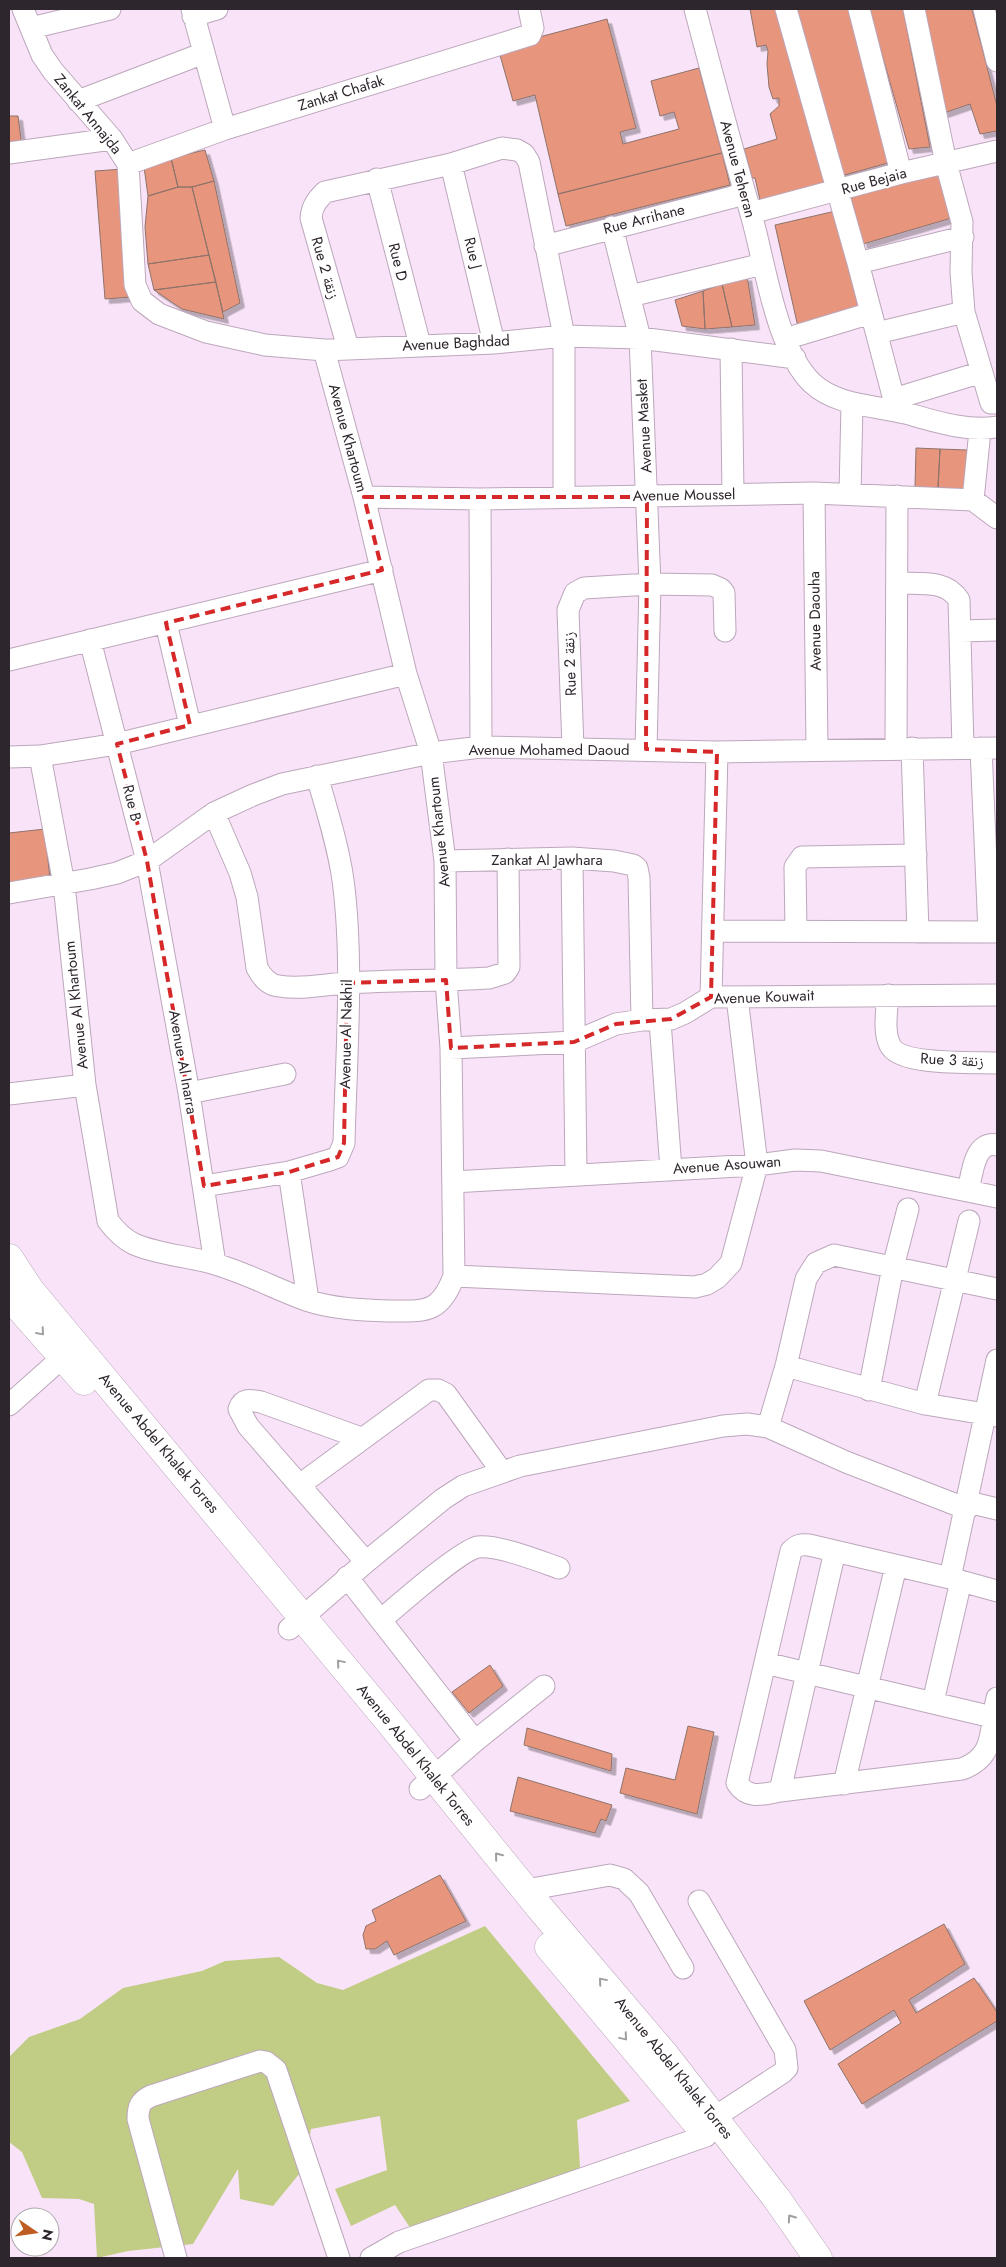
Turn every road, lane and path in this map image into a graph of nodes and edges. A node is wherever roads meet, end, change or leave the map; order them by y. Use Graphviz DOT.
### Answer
graph roads {
  1 [pos="110,9"];
  2 [pos="217,9"];
  3 [pos="529,9"];
  4 [pos="695,9"];
  5 [pos="786,9"];
  6 [pos="859,9"];
  7 [pos="914,9"];
  8 [pos="984,9"];
  9 [pos="192,12"];
  10 [pos="27,18"];
  11 [pos="204,53"];
  12 [pos="997,61"];
  13 [pos="78,101"];
  14 [pos="225,128"];
  15 [pos="112,139"];
  16 [pos="997,151"];
  17 [pos="9,152"];
  18 [pos="946,163"];
  19 [pos="128,164"];
  20 [pos="451,164"];
  21 [pos="901,173"];
  22 [pos="377,179"];
  23 [pos="837,191"];
  24 [pos="743,192"];
  25 [pos="750,214"];
  26 [pos="612,227"];
  27 [pos="963,237"];
  28 [pos="545,246"];
  29 [pos="858,263"];
  30 [pos="763,264"];
  31 [pos="134,285"];
  32 [pos="630,296"];
  33 [pos="964,312"];
  34 [pos="871,313"];
  35 [pos="877,333"];
  36 [pos="784,334"];
  37 [pos="564,336"];
  38 [pos="640,338"];
  39 [pos="494,343"];
  40 [pos="420,345"];
  41 [pos="348,348"];
  42 [pos="731,349"];
  43 [pos="324,350"];
  44 [pos="795,358"];
  45 [pos="982,372"];
  46 [pos="997,403"];
  47 [pos="852,404"];
  48 [pos="896,405"];
  49 [pos="990,431"];
  50 [pos="814,492"];
  51 [pos="732,494"];
  52 [pos="850,494"];
  53 [pos="564,496"];
  54 [pos="647,496"];
  55 [pos="897,496"];
  56 [pos="364,497"];
  57 [pos="480,499"];
  58 [pos="973,500"];
  59 [pos="997,518"];
  60 [pos="382,570"];
  61 [pos="897,583"];
  62 [pos="650,584"];
  63 [pos="166,623"];
  64 [pos="997,630"];
  65 [pos="725,631"];
  66 [pos="960,631"];
  67 [pos="90,640"];
  68 [pos="9,660"];
  69 [pos="406,674"];
  70 [pos="190,725"];
  71 [pos="117,744"];
  72 [pos="481,747"];
  73 [pos="573,748"];
  74 [pos="904,748"];
  75 [pos="980,748"];
  76 [pos="646,749"];
  77 [pos="817,749"];
  78 [pos="717,752"];
  79 [pos="431,754"];
  80 [pos="40,756"];
  81 [pos="11,757"];
  82 [pos="317,776"];
  83 [pos="214,813"];
  84 [pos="916,856"];
  85 [pos="572,858"];
  86 [pos="508,859"];
  87 [pos="992,859"];
  88 [pos="147,861"];
  89 [pos="445,861"];
  90 [pos="64,884"];
  91 [pos="9,893"];
  92 [pos="714,931"];
  93 [pos="796,931"];
  94 [pos="918,932"];
  95 [pos="993,932"];
  96 [pos="446,980"];
  97 [pos="347,983"];
  98 [pos="888,995"];
  99 [pos="997,995"];
  100 [pos="711,997"];
  101 [pos="737,997"];
  102 [pos="651,1020"];
  103 [pos="574,1042"];
  104 [pos="451,1048"];
  105 [pos="997,1062"];
  106 [pos="285,1074"];
  107 [pos="84,1085"];
  108 [pos="9,1094"];
  109 [pos="189,1094"];
  110 [pos="997,1145"];
  111 [pos="757,1165"];
  112 [pos="671,1170"];
  113 [pos="289,1172"];
  114 [pos="576,1175"];
  115 [pos="453,1182"];
  116 [pos="204,1186"];
  117 [pos="968,1191"];
  118 [pos="997,1197"];
  119 [pos="908,1209"];
  120 [pos="969,1221"];
  121 [pos="9,1258"];
  122 [pos="215,1264"];
  123 [pos="893,1266"];
  124 [pos="454,1276"];
  125 [pos="954,1279"];
  126 [pos="997,1289"];
  127 [pos="9,1296"];
  128 [pos="308,1300"];
  129 [pos="63,1357"];
  130 [pos="997,1360"];
  131 [pos="786,1366"];
  132 [pos="869,1390"];
  133 [pos="925,1404"];
  134 [pos="9,1405"];
  135 [pos="991,1415"];
  136 [pos="768,1427"];
  137 [pos="361,1438"];
  138 [pos="502,1472"];
  139 [pos="301,1484"];
  140 [pos="967,1505"];
  141 [pos="997,1509"];
  142 [pos="835,1551"];
  143 [pos="366,1562"];
  144 [pos="896,1566"];
  145 [pos="560,1568"];
  146 [pos="347,1578"];
  147 [pos="956,1580"];
  148 [pos="997,1591"];
  149 [pos="381,1620"];
  150 [pos="295,1623"];
  151 [pos="765,1664"];
  152 [pos="806,1673"];
  153 [pos="544,1686"];
  154 [pos="868,1687"];
  155 [pos="933,1702"];
  156 [pos="995,1708"];
  157 [pos="475,1741"];
  158 [pos="427,1783"];
  159 [pos="844,1784"];
  160 [pos="780,1790"];
  161 [pos="526,1890"];
  162 [pos="699,1901"];
  163 [pos="683,1968"];
  164 [pos="710,2126"];
  165 [pos="176,2258"];
  166 [pos="339,2258"];
  167 [pos="370,2258"];
  168 [pos="796,2258"];
  169 [pos="818,2258"];
  1 -- 10 [label="street"];
  2 -- 9 [label="street"];
  3 -- 14 [label="street, Zankat Chafak"];
  4 -- 24 [label="street, Avenue Teheran"];
  5 -- 23 [label="street"];
  6 -- 21 [label="street"];
  7 -- 18 [label="street"];
  8 -- 12 [label="street"];
  9 -- 11 [label="street"];
  10 -- 13 [label="street, Zankat Annajda"];
  11 -- 13 [label="street"];
  11 -- 14 [label="street"];
  13 -- 15 [label="street, Zankat Annajda"];
  14 -- 19 [label="street, Zankat Chafak"];
  15 -- 17 [label="street"];
  15 -- 19 [label="street, Zankat Annajda"];
  16 -- 18 [label="street, Rue Bejaia"];
  18 -- 21 [label="street, Rue Bejaia"];
  18 -- 27 [label="street"];
  19 -- 31 [label="street, Zankat Annajda"];
  20 -- 22 [label="street"];
  20 -- 28 [label="street"];
  20 -- 39 [label="street, Rue J"];
  21 -- 23 [label="street, Rue Bejaia"];
  22 -- 40 [label="street, Rue D"];
  22 -- 41 [label="street, Rue 2 زنقة"];
  23 -- 25 [label="street, Rue Bejaia"];
  23 -- 29 [label="street"];
  24 -- 25 [label="street, Avenue Teheran"];
  24 -- 26 [label="street, Rue Arrihane"];
  25 -- 30 [label="street, Avenue Teheran"];
  26 -- 28 [label="street, Rue Arrihane"];
  26 -- 32 [label="street, Avenue Masket"];
  27 -- 29 [label="street"];
  27 -- 33 [label="street"];
  28 -- 37 [label="street"];
  29 -- 34 [label="street"];
  30 -- 32 [label="street"];
  30 -- 36 [label="street, Avenue Teheran"];
  31 -- 43 [label="street, Avenue Baghdad"];
  32 -- 38 [label="street, Avenue Masket"];
  33 -- 35 [label="street"];
  33 -- 45 [label="street"];
  34 -- 35 [label="street"];
  34 -- 36 [label="street"];
  35 -- 48 [label="street"];
  36 -- 44 [label="street, Avenue Teheran"];
  37 -- 38 [label="street, Avenue Baghdad"];
  37 -- 39 [label="street, Avenue Baghdad"];
  37 -- 53 [label="street"];
  38 -- 42 [label="street, Avenue Baghdad"];
  38 -- 54 [label="street, Avenue Masket"];
  39 -- 40 [label="street, Avenue Baghdad"];
  40 -- 41 [label="street, Avenue Baghdad"];
  41 -- 43 [label="street, Avenue Baghdad"];
  42 -- 44 [label="street, Avenue Baghdad"];
  42 -- 51 [label="street"];
  43 -- 56 [label="street, Avenue Khartoum"];
  44 -- 47 [label="street, Avenue Teheran"];
  45 -- 46 [label="street"];
  45 -- 48 [label="street"];
  47 -- 48 [label="street, Avenue Teheran"];
  47 -- 52 [label="street"];
  48 -- 49 [label="street, Avenue Teheran"];
  49 -- 58 [label="street"];
  50 -- 51 [label="street, Avenue Moussel"];
  50 -- 52 [label="street, Avenue Moussel"];
  50 -- 77 [label="street, Avenue Daouha"];
  51 -- 54 [label="street, Avenue Moussel"];
  52 -- 55 [label="street, Avenue Moussel"];
  53 -- 54 [label="street, Avenue Moussel"];
  53 -- 57 [label="street, Avenue Moussel"];
  54 -- 62 [label="street, Avenue Masket"];
  55 -- 58 [label="street, Avenue Moussel"];
  55 -- 61 [label="street"];
  56 -- 57 [label="street, Avenue Moussel"];
  56 -- 60 [label="street, Avenue Khartoum"];
  57 -- 72 [label="street"];
  58 -- 59 [label="street"];
  60 -- 63 [label="street"];
  60 -- 69 [label="street, Avenue Khartoum"];
  61 -- 66 [label="street"];
  61 -- 74 [label="street"];
  62 -- 65 [label="street"];
  62 -- 73 [label="street, Rue 2 زنقة"];
  62 -- 76 [label="street, Avenue Masket"];
  63 -- 67 [label="street"];
  63 -- 70 [label="street"];
  64 -- 66 [label="street"];
  66 -- 75 [label="street"];
  67 -- 68 [label="street"];
  67 -- 71 [label="street, Rue B"];
  69 -- 70 [label="street"];
  69 -- 79 [label="street, Avenue Khartoum"];
  70 -- 71 [label="street"];
  71 -- 80 [label="street"];
  71 -- 88 [label="street, Rue B"];
  72 -- 73 [label="street, Avenue Mohamed Daoud"];
  72 -- 79 [label="street, Avenue Mohamed Daoud"];
  73 -- 76 [label="street, Avenue Mohamed Daoud"];
  74 -- 75 [label="street, Avenue Mohamed Daoud"];
  74 -- 77 [label="street, Avenue Mohamed Daoud"];
  74 -- 84 [label="street"];
  75 -- 87 [label="street"];
  76 -- 78 [label="street, Avenue Mohamed Daoud"];
  77 -- 78 [label="street, Avenue Mohamed Daoud"];
  78 -- 92 [label="street"];
  79 -- 82 [label="street, Avenue Mohamed Daoud"];
  79 -- 89 [label="street, Avenue Khartoum"];
  80 -- 81 [label="street"];
  80 -- 90 [label="street, Avenue Al Khartoum"];
  82 -- 83 [label="street, Avenue Mohamed Daoud"];
  82 -- 97 [label="street, Avenue Al Nakhil"];
  83 -- 88 [label="street, Avenue Mohamed Daoud"];
  83 -- 97 [label="street"];
  84 -- 93 [label="street"];
  84 -- 94 [label="street"];
  85 -- 86 [label="street, Zankat Al Jawhara"];
  85 -- 102 [label="street, Zankat Al Jawhara"];
  85 -- 103 [label="street"];
  86 -- 89 [label="street, Zankat Al Jawhara"];
  86 -- 96 [label="street"];
  87 -- 95 [label="street"];
  88 -- 90 [label="street, Avenue Mohamed Daoud"];
  88 -- 109 [label="street, Avenue Al Inarra"];
  89 -- 96 [label="street, Avenue Khartoum"];
  90 -- 91 [label="street, Avenue Mohamed Daoud"];
  90 -- 107 [label="street, Avenue Al Khartoum"];
  92 -- 93 [label="street"];
  92 -- 100 [label="street"];
  93 -- 94 [label="street"];
  94 -- 95 [label="street"];
  96 -- 97 [label="street"];
  96 -- 104 [label="street, Avenue Khartoum"];
  97 -- 113 [label="street, Avenue Al Nakhil"];
  98 -- 99 [label="street, Avenue Kouwait"];
  98 -- 101 [label="street, Avenue Kouwait"];
  98 -- 105 [label="street, Rue 3 زنقة"];
  100 -- 101 [label="street, Avenue Kouwait"];
  100 -- 102 [label="street, Avenue Kouwait"];
  101 -- 111 [label="street"];
  102 -- 103 [label="street, Avenue Kouwait"];
  102 -- 112 [label="street"];
  103 -- 104 [label="street, Avenue Kouwait"];
  103 -- 114 [label="street"];
  104 -- 115 [label="street, Avenue Khartoum"];
  106 -- 109 [label="street"];
  107 -- 108 [label="street"];
  107 -- 122 [label="street, Avenue Al Khartoum"];
  109 -- 116 [label="street, Avenue Al Inarra"];
  110 -- 117 [label="street"];
  111 -- 112 [label="street, Avenue Asouwan"];
  111 -- 117 [label="street, Avenue Asouwan"];
  111 -- 124 [label="street"];
  112 -- 114 [label="street, Avenue Asouwan"];
  113 -- 116 [label="street, Avenue Al Nakhil"];
  113 -- 128 [label="street"];
  114 -- 115 [label="street, Avenue Asouwan"];
  115 -- 124 [label="street, Avenue Khartoum"];
  116 -- 122 [label="street, Avenue Al Inarra"];
  117 -- 118 [label="street, Avenue Asouwan"];
  119 -- 123 [label="street"];
  120 -- 125 [label="street"];
  121 -- 150 [label="main road, Avenue Abdel Khalek Torres"];
  122 -- 128 [label="street"];
  123 -- 125 [label="street"];
  123 -- 131 [label="street"];
  123 -- 132 [label="street"];
  124 -- 128 [label="street, Avenue Khartoum"];
  125 -- 126 [label="street"];
  125 -- 133 [label="street"];
  127 -- 129 [label="main road, Avenue Abdel Khalek Torres, one-way"];
  129 -- 134 [label="street"];
  129 -- 150 [label="main road, Avenue Abdel Khalek Torres"];
  130 -- 135 [label="street"];
  131 -- 132 [label="street"];
  131 -- 136 [label="street"];
  132 -- 133 [label="street"];
  133 -- 135 [label="street"];
  135 -- 140 [label="street"];
  136 -- 138 [label="street"];
  136 -- 140 [label="street"];
  137 -- 138 [label="street"];
  137 -- 139 [label="street"];
  137 -- 139 [label="street"];
  138 -- 143 [label="street"];
  139 -- 143 [label="street"];
  140 -- 141 [label="street"];
  140 -- 147 [label="street"];
  142 -- 144 [label="street"];
  142 -- 151 [label="street"];
  142 -- 152 [label="street"];
  143 -- 146 [label="street"];
  144 -- 147 [label="street"];
  144 -- 154 [label="street"];
  145 -- 149 [label="street"];
  146 -- 149 [label="street"];
  146 -- 150 [label="street"];
  147 -- 148 [label="street"];
  147 -- 155 [label="street"];
  149 -- 157 [label="street"];
  150 -- 158 [label="main road, Avenue Abdel Khalek Torres"];
  151 -- 152 [label="street"];
  151 -- 160 [label="street"];
  152 -- 154 [label="street"];
  152 -- 160 [label="street"];
  153 -- 157 [label="street"];
  154 -- 155 [label="street"];
  154 -- 159 [label="street"];
  155 -- 156 [label="street"];
  156 -- 159 [label="street"];
  157 -- 158 [label="street"];
  161 -- 158 [label="main road, Avenue Abdel Khalek Torres, one-way"];
  158 -- 164 [label="main road, Avenue Abdel Khalek Torres, one-way"];
  159 -- 160 [label="street"];
  161 -- 163 [label="street"];
  164 -- 161 [label="main road, Avenue Abdel Khalek Torres, one-way"];
  162 -- 164 [label="street"];
  164 -- 167 [label="street"];
  164 -- 168 [label="main road, Avenue Abdel Khalek Torres"];
  169 -- 164 [label="main road, Avenue Abdel Khalek Torres, one-way"];
  165 -- 166 [label="street"];
}
